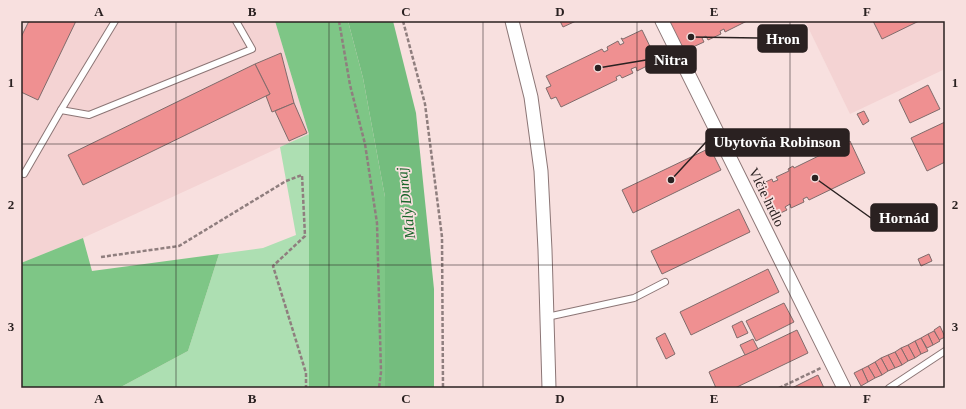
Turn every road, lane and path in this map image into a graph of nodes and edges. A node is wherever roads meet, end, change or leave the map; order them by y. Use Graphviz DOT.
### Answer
graph roads {
  1 [pos="115,21"];
  2 [pos="236,21"];
  3 [pos="339,21"];
  4 [pos="403,21"];
  5 [pos="512,21"];
  6 [pos="662,21"];
  7 [pos="61,110"];
  8 [pos="21,173"];
  9 [pos="101,257"];
  10 [pos="665,282"];
  11 [pos="547,317"];
  12 [pos="945,351"];
  13 [pos="832,363"];
  14 [pos="306,388"];
  15 [pos="380,388"];
  16 [pos="443,388"];
  17 [pos="548,388"];
  18 [pos="779,388"];
  19 [pos="844,388"];
  20 [pos="889,388"];
  1 -- 7 [label="lane"];
  2 -- 7 [label="lane"];
  3 -- 15 [label="path"];
  4 -- 16 [label="path"];
  5 -- 11 [label="street"];
  6 -- 13 [label="street, Vlčie hrdlo"];
  7 -- 8 [label="lane"];
  9 -- 14 [label="path"];
  10 -- 11 [label="lane"];
  11 -- 17 [label="street"];
  12 -- 20 [label="lane"];
  13 -- 18 [label="path"];
  13 -- 19 [label="street, Vlčie hrdlo"];
}
